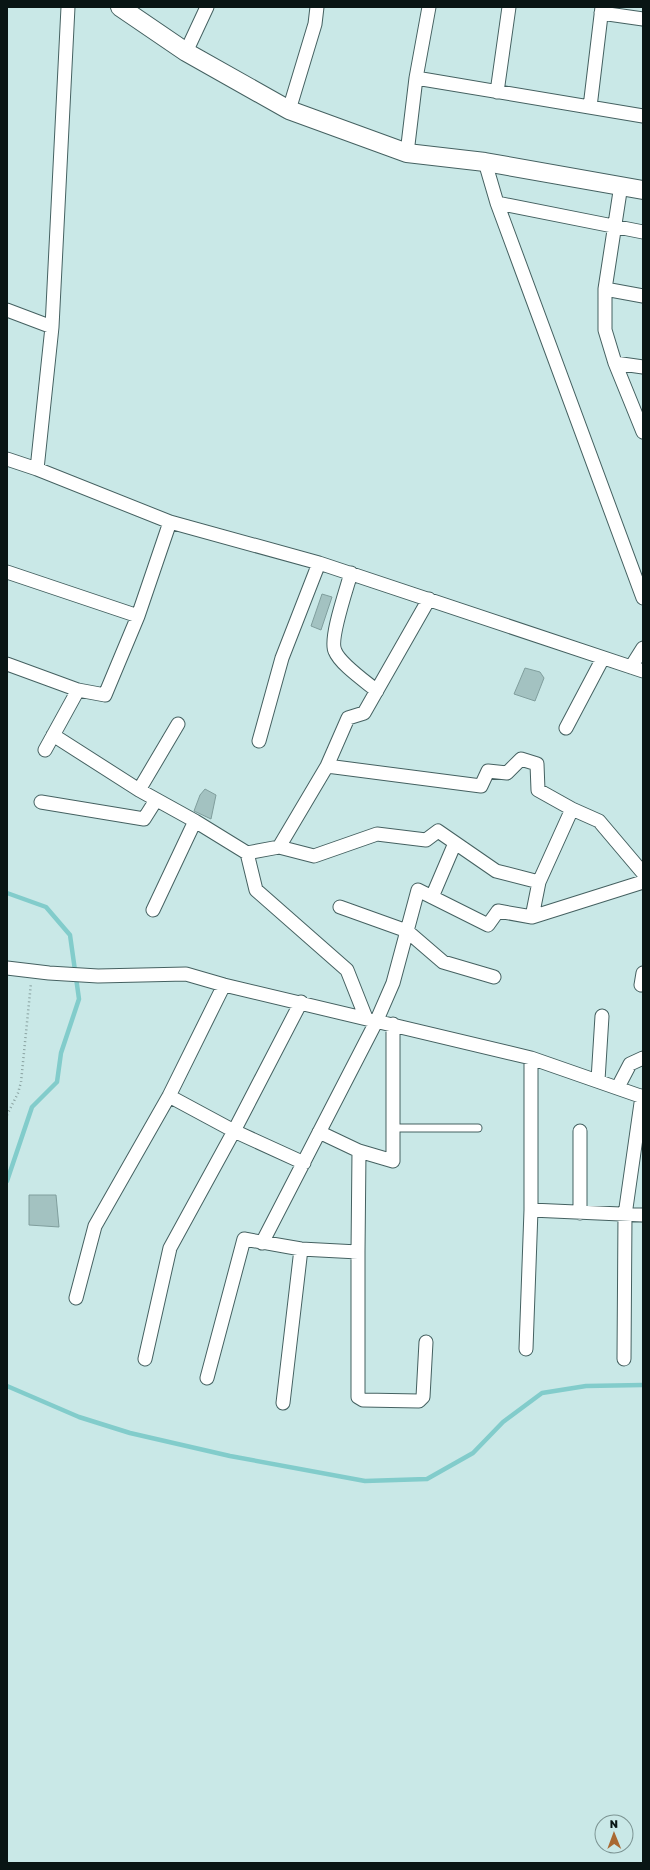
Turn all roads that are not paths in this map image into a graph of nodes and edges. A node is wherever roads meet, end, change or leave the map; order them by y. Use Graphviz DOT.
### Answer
graph roads {
  1 [pos="68,7"];
  2 [pos="120,7"];
  3 [pos="207,7"];
  4 [pos="317,7"];
  5 [pos="429,7"];
  6 [pos="509,7"];
  7 [pos="602,10"];
  8 [pos="643,18"];
  9 [pos="186,52"];
  10 [pos="416,78"];
  11 [pos="497,92"];
  12 [pos="590,107"];
  13 [pos="289,110"];
  14 [pos="643,116"];
  15 [pos="407,153"];
  16 [pos="485,162"];
  17 [pos="620,185"];
  18 [pos="643,190"];
  19 [pos="497,203"];
  20 [pos="615,227"];
  21 [pos="643,232"];
  22 [pos="605,289"];
  23 [pos="643,296"];
  24 [pos="7,310"];
  25 [pos="52,327"];
  26 [pos="615,363"];
  27 [pos="643,367"];
  28 [pos="643,432"];
  29 [pos="7,459"];
  30 [pos="37,469"];
  31 [pos="170,522"];
  32 [pos="320,563"];
  33 [pos="7,572"];
  34 [pos="351,573"];
  35 [pos="643,598"];
  36 [pos="429,599"];
  37 [pos="138,616"];
  38 [pos="643,648"];
  39 [pos="603,658"];
  40 [pos="7,664"];
  41 [pos="637,669"];
  42 [pos="78,690"];
  43 [pos="377,691"];
  44 [pos="178,724"];
  45 [pos="566,728"];
  46 [pos="53,735"];
  47 [pos="259,741"];
  48 [pos="45,750"];
  49 [pos="327,766"];
  50 [pos="138,790"];
  51 [pos="156,800"];
  52 [pos="41,802"];
  53 [pos="572,809"];
  54 [pos="195,821"];
  55 [pos="455,843"];
  56 [pos="279,847"];
  57 [pos="247,853"];
  58 [pos="643,873"];
  59 [pos="539,882"];
  60 [pos="643,882"];
  61 [pos="432,897"];
  62 [pos="340,907"];
  63 [pos="153,910"];
  64 [pos="532,917"];
  65 [pos="407,931"];
  66 [pos="7,968"];
  67 [pos="643,973"];
  68 [pos="494,977"];
  69 [pos="224,984"];
  70 [pos="643,985"];
  71 [pos="301,1002"];
  72 [pos="602,1016"];
  73 [pos="371,1020"];
  74 [pos="393,1024"];
  75 [pos="531,1058"];
  76 [pos="643,1058"];
  77 [pos="598,1080"];
  78 [pos="618,1087"];
  79 [pos="169,1096"];
  80 [pos="642,1096"];
  81 [pos="393,1128"];
  82 [pos="478,1128"];
  83 [pos="234,1131"];
  84 [pos="580,1131"];
  85 [pos="319,1132"];
  86 [pos="359,1151"];
  87 [pos="304,1163"];
  88 [pos="531,1210"];
  89 [pos="580,1213"];
  90 [pos="625,1215"];
  91 [pos="643,1215"];
  92 [pos="262,1243"];
  93 [pos="301,1249"];
  94 [pos="358,1252"];
  95 [pos="76,1298"];
  96 [pos="426,1342"];
  97 [pos="526,1349"];
  98 [pos="145,1359"];
  99 [pos="624,1359"];
  100 [pos="207,1378"];
  101 [pos="284,1403"];
  1 -- 25 [label="street"];
  2 -- 9 [label="main road"];
  3 -- 9 [label="street"];
  4 -- 13 [label="street"];
  5 -- 10 [label="street"];
  6 -- 11 [label="street"];
  7 -- 8 [label="street"];
  7 -- 12 [label="street"];
  9 -- 13 [label="main road"];
  10 -- 11 [label="street"];
  10 -- 15 [label="street"];
  11 -- 12 [label="street"];
  12 -- 14 [label="street"];
  13 -- 15 [label="main road"];
  15 -- 16 [label="main road"];
  16 -- 17 [label="main road"];
  16 -- 19 [label="street"];
  17 -- 18 [label="main road"];
  17 -- 20 [label="street"];
  19 -- 20 [label="street"];
  19 -- 35 [label="street"];
  20 -- 21 [label="street"];
  20 -- 22 [label="street"];
  22 -- 23 [label="street"];
  22 -- 26 [label="street"];
  24 -- 25 [label="street"];
  25 -- 30 [label="street"];
  26 -- 27 [label="street"];
  26 -- 28 [label="street"];
  29 -- 30 [label="street"];
  30 -- 31 [label="street"];
  31 -- 32 [label="street"];
  31 -- 37 [label="street"];
  32 -- 34 [label="street"];
  32 -- 47 [label="street"];
  33 -- 37 [label="street"];
  34 -- 36 [label="street"];
  34 -- 43 [label="street"];
  36 -- 39 [label="street"];
  36 -- 43 [label="street"];
  37 -- 42 [label="street"];
  38 -- 41 [label="street"];
  39 -- 41 [label="street"];
  39 -- 45 [label="street"];
  40 -- 42 [label="street"];
  42 -- 46 [label="street"];
  43 -- 49 [label="street"];
  44 -- 50 [label="street"];
  46 -- 48 [label="street"];
  46 -- 50 [label="street"];
  49 -- 53 [label="street"];
  49 -- 56 [label="street"];
  50 -- 51 [label="street"];
  51 -- 52 [label="street"];
  51 -- 54 [label="street"];
  53 -- 58 [label="street"];
  53 -- 59 [label="street"];
  54 -- 57 [label="street"];
  54 -- 63 [label="street"];
  55 -- 56 [label="street"];
  55 -- 59 [label="street"];
  55 -- 61 [label="street"];
  56 -- 57 [label="street"];
  57 -- 73 [label="street"];
  59 -- 64 [label="street"];
  60 -- 64 [label="street"];
  61 -- 64 [label="street"];
  61 -- 65 [label="street"];
  62 -- 65 [label="street"];
  65 -- 68 [label="street"];
  65 -- 73 [label="street"];
  66 -- 69 [label="street"];
  67 -- 70 [label="street"];
  69 -- 71 [label="street"];
  69 -- 79 [label="street"];
  71 -- 73 [label="street"];
  71 -- 83 [label="street"];
  72 -- 77 [label="street"];
  73 -- 74 [label="street"];
  73 -- 85 [label="street"];
  74 -- 75 [label="street"];
  74 -- 81 [label="street"];
  75 -- 77 [label="street"];
  75 -- 88 [label="street"];
  76 -- 78 [label="street"];
  77 -- 78 [label="street"];
  78 -- 80 [label="street"];
  79 -- 83 [label="street"];
  79 -- 95 [label="street"];
  80 -- 90 [label="street"];
  81 -- 82 [label="lane"];
  81 -- 86 [label="street"];
  83 -- 87 [label="street"];
  83 -- 98 [label="street"];
  84 -- 89 [label="street"];
  85 -- 86 [label="street"];
  85 -- 87 [label="street"];
  86 -- 94 [label="street"];
  87 -- 92 [label="street"];
  88 -- 89 [label="street"];
  88 -- 97 [label="street"];
  89 -- 90 [label="street"];
  90 -- 91 [label="street"];
  90 -- 99 [label="street"];
  92 -- 93 [label="street"];
  92 -- 100 [label="street"];
  93 -- 94 [label="street"];
  93 -- 101 [label="street"];
  94 -- 96 [label="street"];
}
